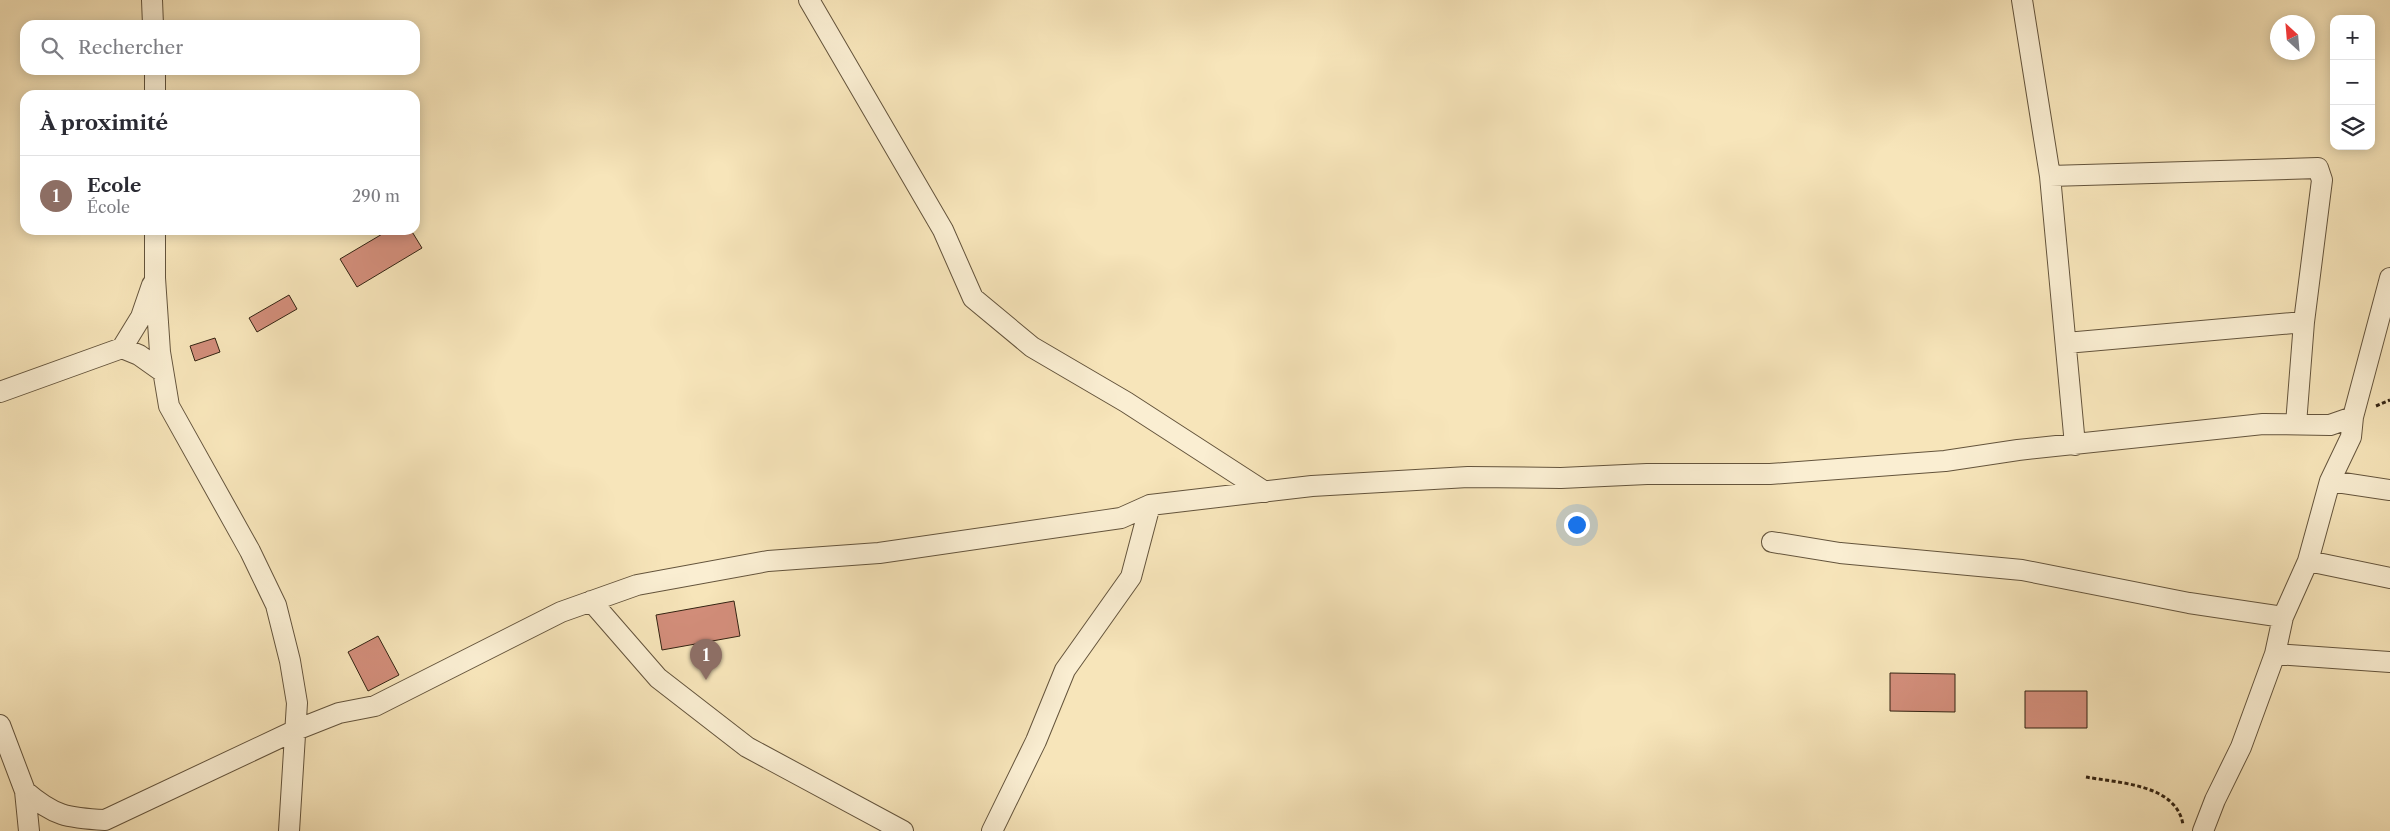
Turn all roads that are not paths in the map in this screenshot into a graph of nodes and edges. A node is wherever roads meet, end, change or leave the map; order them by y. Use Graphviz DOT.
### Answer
graph roads {
  1 [pos="152,0"];
  2 [pos="809,0"];
  3 [pos="2022,0"];
  4 [pos="153,20"];
  5 [pos="154,75"];
  6 [pos="155,90"];
  7 [pos="2050,176"];
  8 [pos="155,235"];
  9 [pos="154,278"];
  10 [pos="2390,278"];
  11 [pos="2304,322"];
  12 [pos="2066,343"];
  13 [pos="122,348"];
  14 [pos="163,372"];
  15 [pos="0,392"];
  16 [pos="2353,417"];
  17 [pos="2296,424"];
  18 [pos="2075,445"];
  19 [pos="2330,481"];
  20 [pos="2390,490"];
  21 [pos="1265,492"];
  22 [pos="1150,505"];
  23 [pos="1772,542"];
  24 [pos="2308,561"];
  25 [pos="2390,578"];
  26 [pos="591,601"];
  27 [pos="2283,617"];
  28 [pos="2274,654"];
  29 [pos="2390,662"];
  30 [pos="0,725"];
  31 [pos="296,730"];
  32 [pos="25,791"];
  33 [pos="30,831"];
  34 [pos="290,831"];
  35 [pos="903,831"];
  36 [pos="992,831"];
  37 [pos="2203,831"];
  1 -- 4 [label="street"];
  2 -- 21 [label="street"];
  3 -- 7 [label="street"];
  5 -- 6 [label="street"];
  7 -- 11 [label="street"];
  7 -- 12 [label="street"];
  8 -- 9 [label="street"];
  9 -- 13 [label="street"];
  9 -- 14 [label="street"];
  10 -- 16 [label="street"];
  11 -- 12 [label="street"];
  11 -- 17 [label="street"];
  12 -- 18 [label="street"];
  13 -- 14 [label="street"];
  13 -- 15 [label="street"];
  14 -- 31 [label="street"];
  16 -- 17 [label="street"];
  16 -- 19 [label="street"];
  17 -- 18 [label="street"];
  18 -- 21 [label="street"];
  19 -- 20 [label="street"];
  19 -- 24 [label="street"];
  21 -- 22 [label="street"];
  22 -- 26 [label="street"];
  22 -- 36 [label="street"];
  23 -- 27 [label="street"];
  24 -- 25 [label="street"];
  24 -- 27 [label="street"];
  26 -- 31 [label="street"];
  26 -- 35 [label="street"];
  27 -- 28 [label="street"];
  28 -- 29 [label="street"];
  28 -- 37 [label="street"];
  30 -- 32 [label="street"];
  31 -- 32 [label="street"];
  31 -- 34 [label="street"];
  32 -- 33 [label="street"];
}
